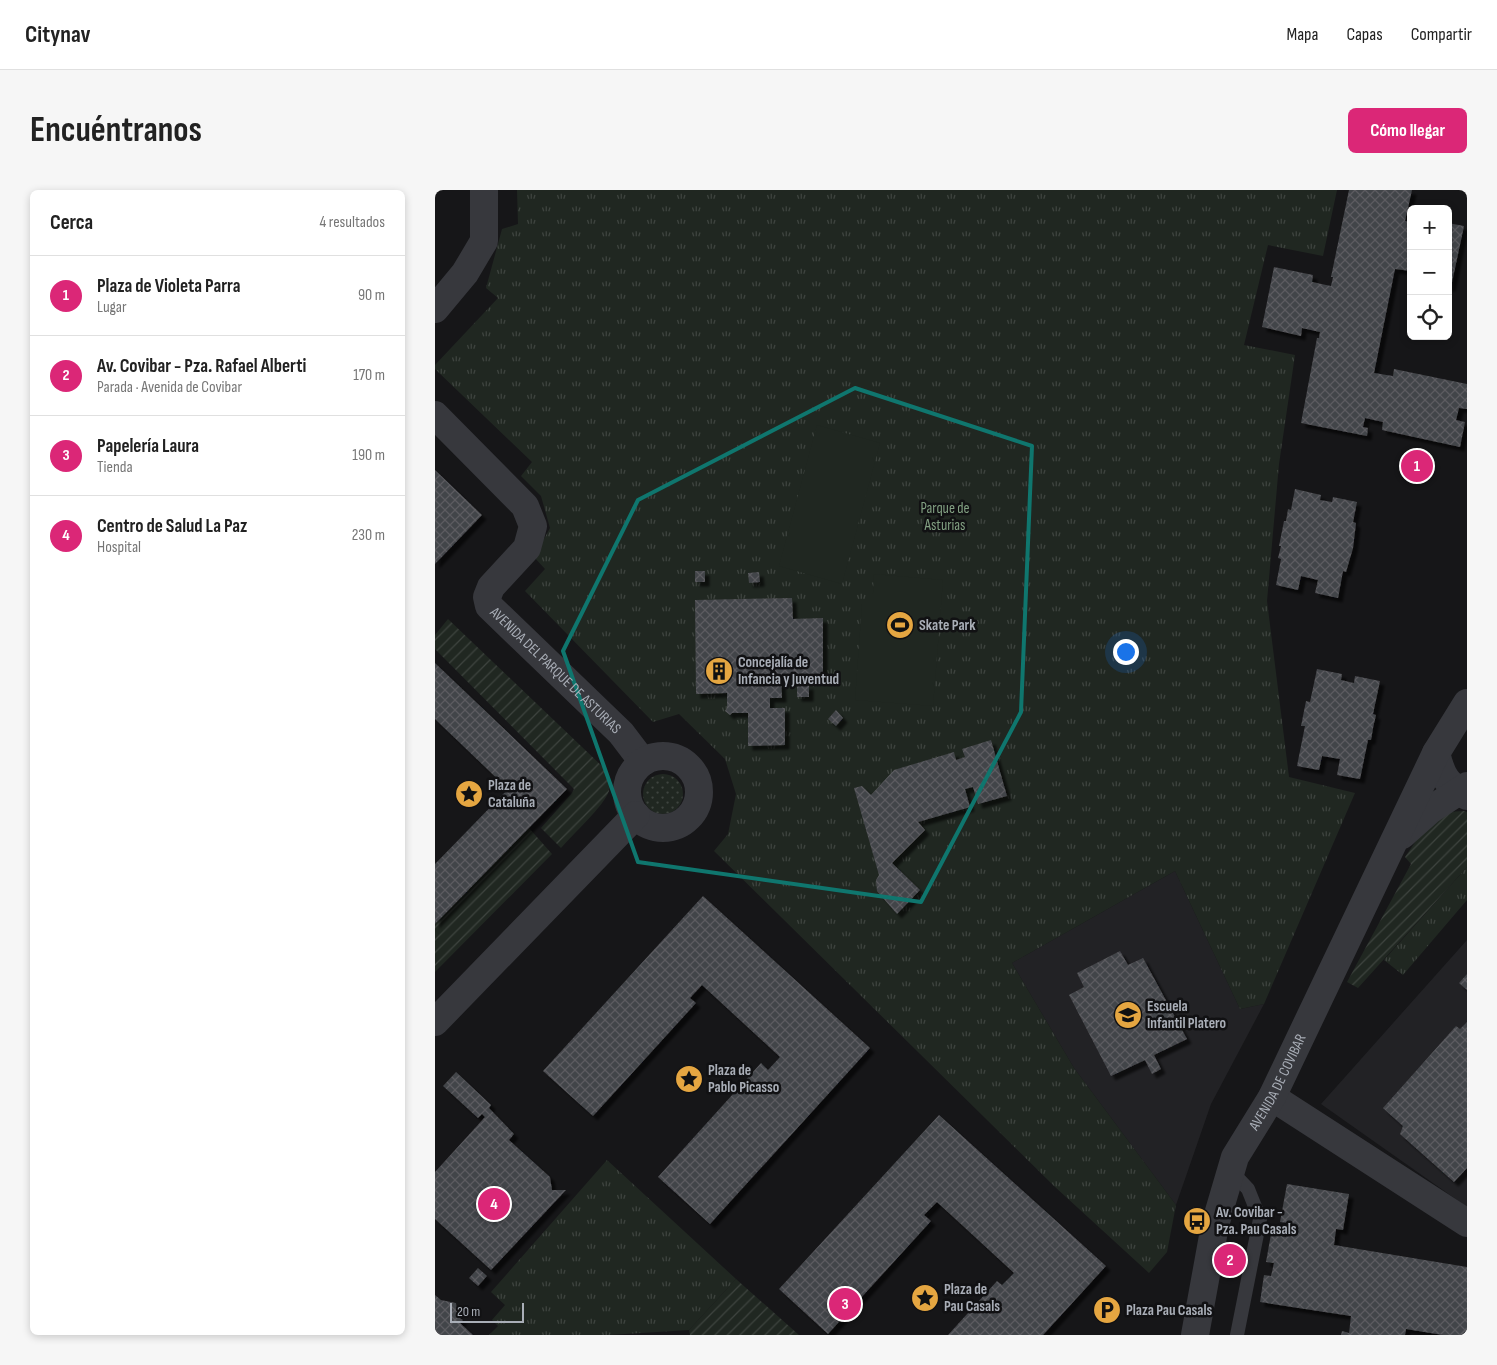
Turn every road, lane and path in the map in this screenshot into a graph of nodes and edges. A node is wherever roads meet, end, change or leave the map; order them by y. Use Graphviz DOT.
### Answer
graph roads {
  1 [pos="484,190"];
  2 [pos="435,309"];
  3 [pos="435,415"];
  4 [pos="1467,704"];
  5 [pos="1460,726"];
  6 [pos="1436,753"];
  7 [pos="643,762"];
  8 [pos="1465,791"];
  9 [pos="636,816"];
  10 [pos="1395,841"];
  11 [pos="435,1022"];
  12 [pos="1272,1097"];
  13 [pos="1231,1171"];
  14 [pos="1467,1223"];
  15 [pos="1195,1335"];
  16 [pos="1237,1335"];
  1 -- 2 [label="street"];
  3 -- 7 [label="street, AVENIDA DEL PARQUE DE ASTURIAS"];
  4 -- 5 [label="street, AVENIDA DE COVIBAR"];
  5 -- 6 [label="street, AVENIDA DE COVIBAR"];
  6 -- 8 [label="street"];
  6 -- 10 [label="street, AVENIDA DE COVIBAR"];
  7 -- 9 [label="street"];
  7 -- 9 [label="street"];
  8 -- 10 [label="street, AVENIDA DE COVIBAR"];
  9 -- 11 [label="street"];
  10 -- 12 [label="street, AVENIDA DE COVIBAR"];
  12 -- 13 [label="street, AVENIDA DE COVIBAR"];
  12 -- 14 [label="street"];
  13 -- 15 [label="street, AVENIDA DE COVIBAR"];
  13 -- 16 [label="lane"];
}
